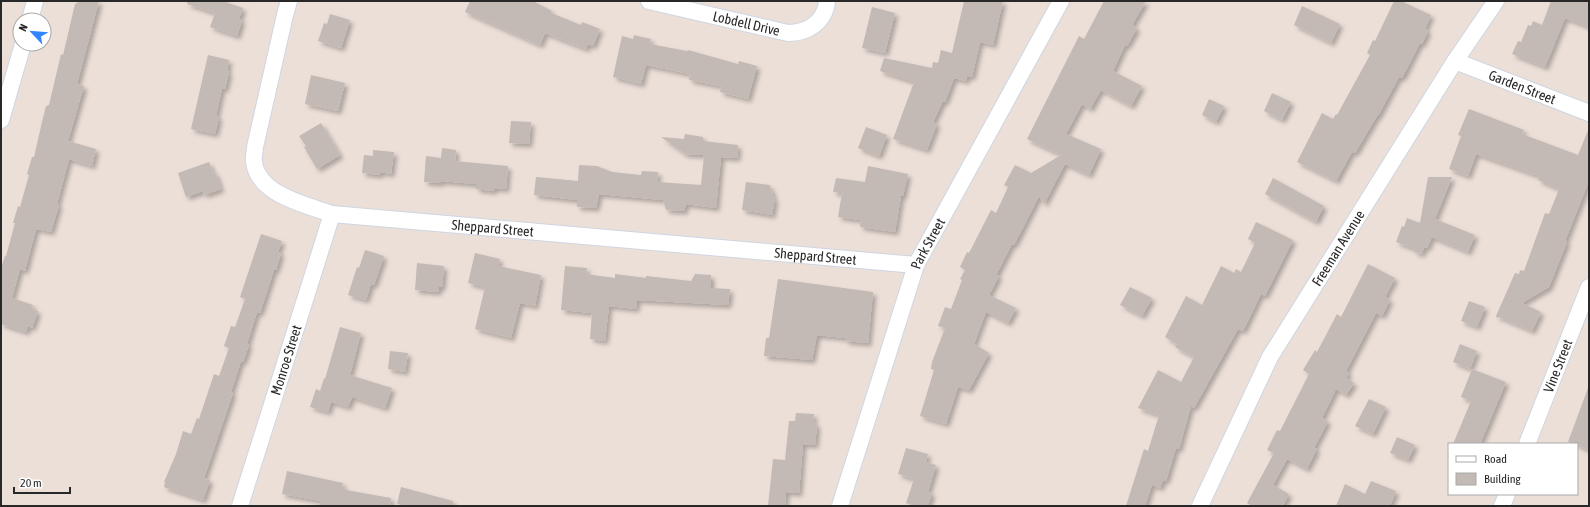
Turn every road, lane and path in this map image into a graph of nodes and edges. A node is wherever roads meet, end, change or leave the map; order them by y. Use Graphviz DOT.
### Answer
graph roads {
  1 [pos="35,1"];
  2 [pos="289,1"];
  3 [pos="649,1"];
  4 [pos="827,1"];
  5 [pos="1061,1"];
  6 [pos="1496,1"];
  7 [pos="32,12"];
  8 [pos="21,52"];
  9 [pos="1455,61"];
  10 [pos="1589,113"];
  11 [pos="1,120"];
  12 [pos="332,214"];
  13 [pos="916,265"];
  14 [pos="1589,287"];
  15 [pos="1527,443"];
  16 [pos="1507,495"];
  17 [pos="240,506"];
  18 [pos="840,506"];
  19 [pos="1200,506"];
  20 [pos="1502,506"];
  1 -- 7 [label="street"];
  2 -- 12 [label="street, Sheppard Street"];
  3 -- 4 [label="street, Lobdell Drive"];
  5 -- 13 [label="street, Park Street"];
  6 -- 9 [label="street, Freeman Avenue"];
  8 -- 11 [label="street"];
  9 -- 10 [label="street, Garden Street"];
  9 -- 19 [label="street, Freeman Avenue"];
  12 -- 13 [label="street, Sheppard Street"];
  12 -- 17 [label="street, Monroe Street"];
  13 -- 18 [label="street, Park Street"];
  14 -- 15 [label="street, Vine Street"];
  16 -- 20 [label="street"];
}
